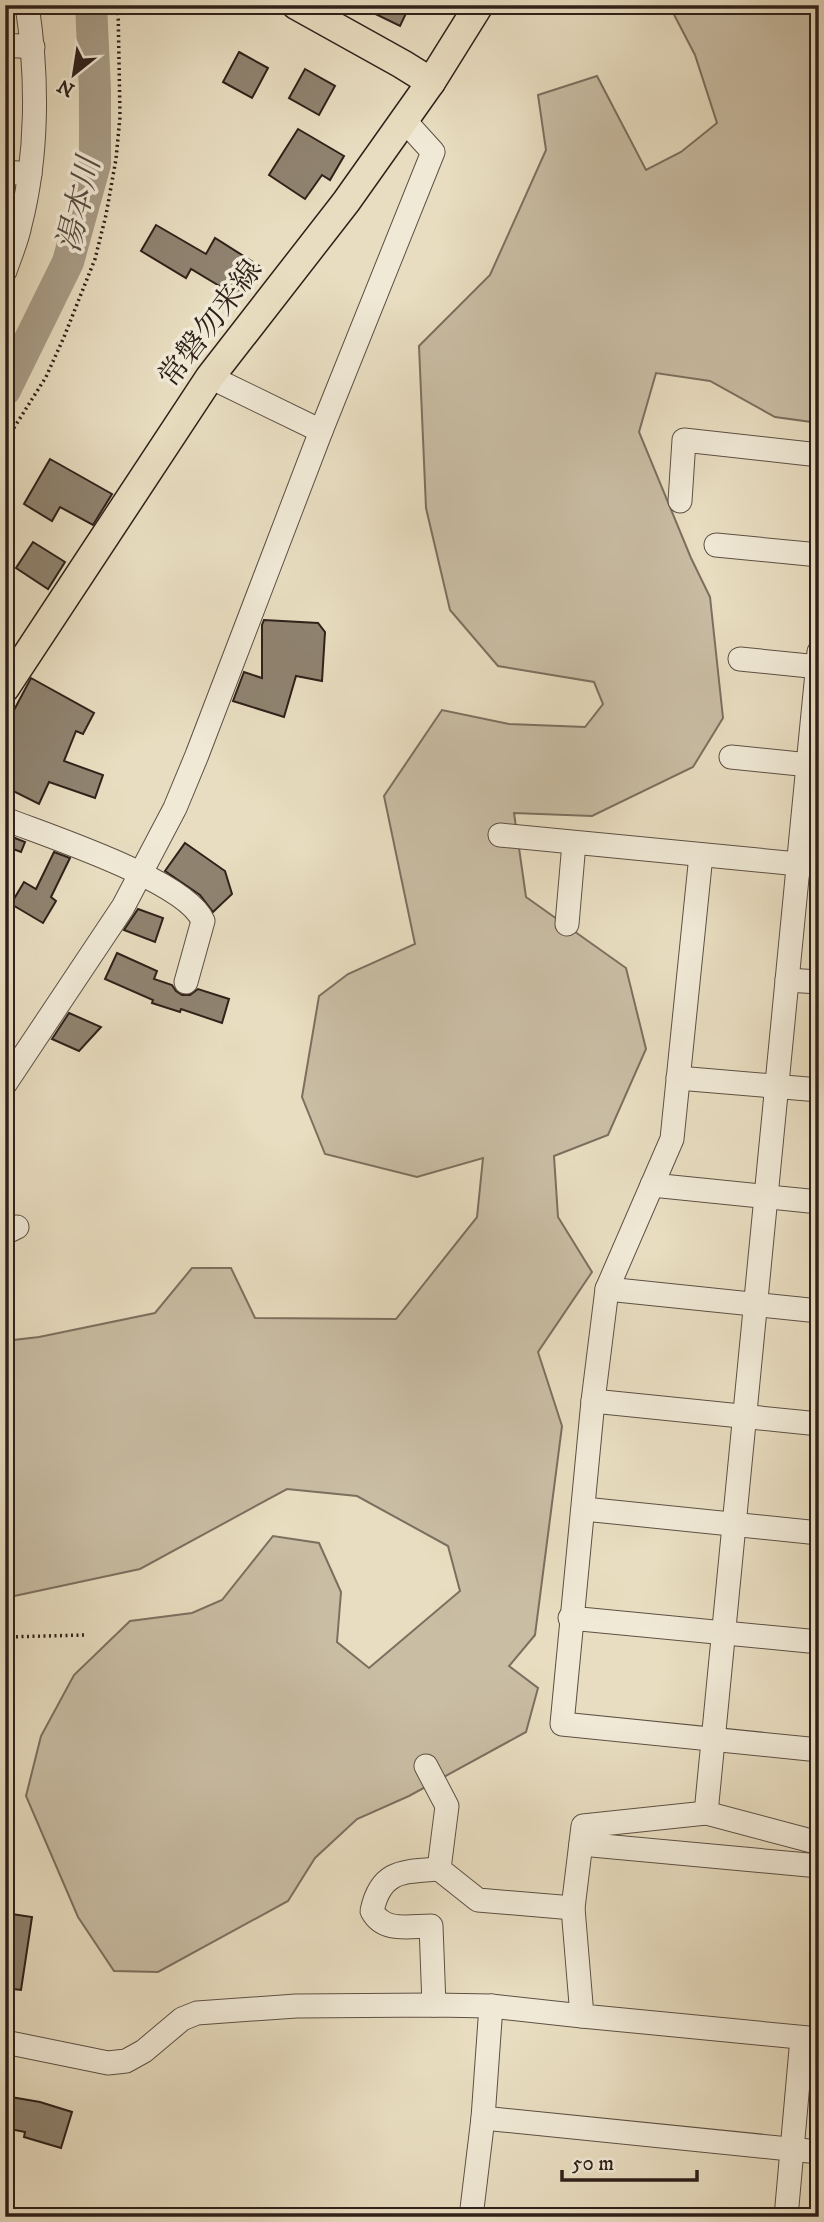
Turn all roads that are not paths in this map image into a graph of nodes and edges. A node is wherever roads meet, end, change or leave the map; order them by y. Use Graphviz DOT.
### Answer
graph roads {
  1 [pos="27,5"];
  2 [pos="296,5"];
  3 [pos="479,5"];
  4 [pos="5,45"];
  5 [pos="33,47"];
  6 [pos="431,82"];
  7 [pos="404,120"];
  8 [pos="5,172"];
  9 [pos="30,174"];
  10 [pos="5,271"];
  11 [pos="210,377"];
  12 [pos="321,431"];
  13 [pos="819,455"];
  14 [pos="680,501"];
  15 [pos="716,545"];
  16 [pos="819,555"];
  17 [pos="740,659"];
  18 [pos="818,662"];
  19 [pos="5,688"];
  20 [pos="731,757"];
  21 [pos="813,765"];
  22 [pos="5,819"];
  23 [pos="500,835"];
  24 [pos="574,843"];
  25 [pos="701,855"];
  26 [pos="809,864"];
  27 [pos="142,873"];
  28 [pos="567,924"];
  29 [pos="787,980"];
  30 [pos="186,982"];
  31 [pos="819,982"];
  32 [pos="678,1078"];
  33 [pos="5,1084"];
  34 [pos="777,1086"];
  35 [pos="819,1090"];
  36 [pos="652,1185"];
  37 [pos="766,1197"];
  38 [pos="819,1202"];
  39 [pos="607,1289"];
  40 [pos="755,1305"];
  41 [pos="819,1311"];
  42 [pos="593,1401"];
  43 [pos="744,1415"];
  44 [pos="819,1423"];
  45 [pos="584,1509"];
  46 [pos="734,1524"];
  47 [pos="819,1533"];
  48 [pos="570,1618"];
  49 [pos="723,1634"];
  50 [pos="819,1642"];
  51 [pos="713,1740"];
  52 [pos="819,1750"];
  53 [pos="426,1766"];
  54 [pos="706,1813"];
  55 [pos="819,1843"];
  56 [pos="581,1844"];
  57 [pos="819,1866"];
  58 [pos="439,1869"];
  59 [pos="573,1908"];
  60 [pos="435,2005"];
  61 [pos="491,2006"];
  62 [pos="582,2015"];
  63 [pos="811,2038"];
  64 [pos="5,2042"];
  65 [pos="483,2118"];
  66 [pos="792,2148"];
  67 [pos="819,2152"];
  68 [pos="471,2217"];
  69 [pos="786,2217"];
  1 -- 5 [label="street"];
  2 -- 6 [label="main road"];
  3 -- 6 [label="main road, 常磐勿来線"];
  4 -- 5 [label="street"];
  5 -- 9 [label="street"];
  6 -- 7 [label="main road, 常磐勿来線"];
  7 -- 11 [label="main road, 常磐勿来線"];
  7 -- 12 [label="street"];
  8 -- 9 [label="street"];
  9 -- 10 [label="street"];
  11 -- 12 [label="street"];
  11 -- 19 [label="main road, 常磐勿来線"];
  12 -- 27 [label="street"];
  13 -- 14 [label="street"];
  15 -- 16 [label="street"];
  17 -- 18 [label="street"];
  18 -- 21 [label="street"];
  20 -- 21 [label="street"];
  21 -- 26 [label="street"];
  22 -- 27 [label="street"];
  23 -- 24 [label="street"];
  24 -- 25 [label="street"];
  24 -- 28 [label="street"];
  25 -- 26 [label="street"];
  25 -- 32 [label="street"];
  26 -- 29 [label="street"];
  27 -- 30 [label="street"];
  27 -- 33 [label="street"];
  29 -- 31 [label="street"];
  29 -- 34 [label="street"];
  32 -- 34 [label="street"];
  32 -- 36 [label="street"];
  34 -- 35 [label="street"];
  34 -- 37 [label="street"];
  36 -- 37 [label="street"];
  36 -- 39 [label="street"];
  37 -- 38 [label="street"];
  37 -- 40 [label="street"];
  39 -- 40 [label="street"];
  39 -- 42 [label="street"];
  40 -- 41 [label="street"];
  40 -- 43 [label="street"];
  42 -- 43 [label="street"];
  42 -- 45 [label="street"];
  43 -- 44 [label="street"];
  43 -- 46 [label="street"];
  45 -- 46 [label="street"];
  45 -- 48 [label="street"];
  46 -- 47 [label="street"];
  46 -- 49 [label="street"];
  48 -- 49 [label="street"];
  48 -- 51 [label="street"];
  49 -- 50 [label="street"];
  49 -- 51 [label="street"];
  51 -- 52 [label="street"];
  51 -- 54 [label="street"];
  53 -- 58 [label="street"];
  54 -- 55 [label="street"];
  54 -- 56 [label="street"];
  56 -- 57 [label="street"];
  56 -- 59 [label="street"];
  58 -- 59 [label="street"];
  58 -- 60 [label="street"];
  59 -- 62 [label="street"];
  60 -- 61 [label="street"];
  60 -- 64 [label="street"];
  61 -- 62 [label="street"];
  61 -- 65 [label="street"];
  62 -- 63 [label="street"];
  63 -- 66 [label="street"];
  65 -- 66 [label="street"];
  65 -- 68 [label="street"];
  66 -- 67 [label="street"];
  66 -- 69 [label="street"];
}
